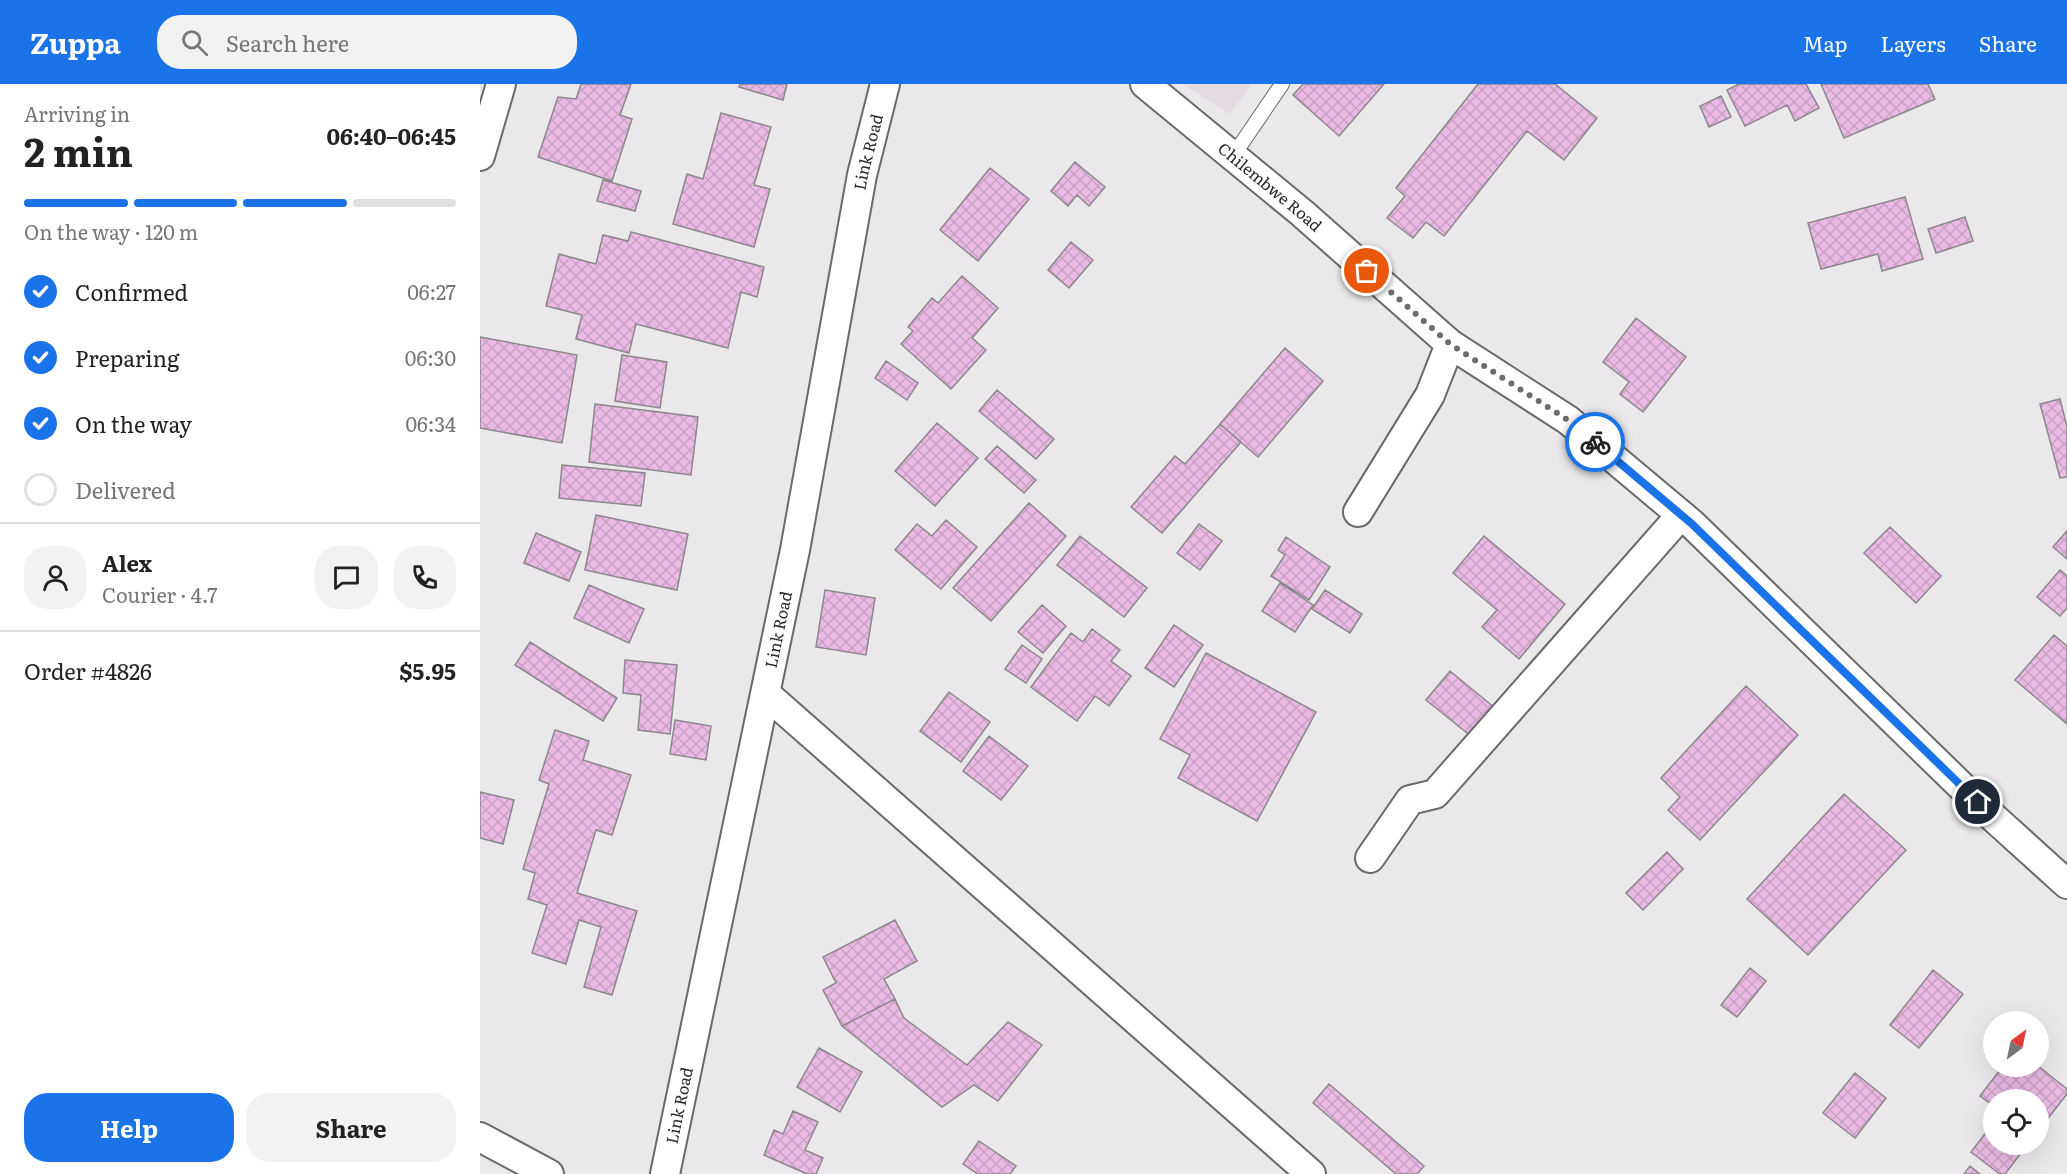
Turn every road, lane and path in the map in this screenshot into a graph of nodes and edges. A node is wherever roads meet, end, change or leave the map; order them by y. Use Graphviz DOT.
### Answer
graph roads {
  1 [pos="501,84"];
  2 [pos="885,84"];
  3 [pos="1145,84"];
  4 [pos="1282,84"];
  5 [pos="480,156"];
  6 [pos="1233,156"];
  7 [pos="1450,344"];
  8 [pos="1358,512"];
  9 [pos="1681,515"];
  10 [pos="766,694"];
  11 [pos="1371,858"];
  12 [pos="2067,884"];
  13 [pos="480,1137"];
  14 [pos="549,1174"];
  15 [pos="665,1174"];
  16 [pos="1311,1174"];
  1 -- 5 [label="street"];
  2 -- 10 [label="street, Link Road"];
  3 -- 6 [label="street, Chilembwe Road"];
  4 -- 6 [label="lane"];
  6 -- 7 [label="street, Chilembwe Road"];
  7 -- 8 [label="street"];
  7 -- 9 [label="street, Chilembwe Road"];
  9 -- 11 [label="street"];
  9 -- 12 [label="street, Chilembwe Road"];
  10 -- 15 [label="street, Link Road"];
  10 -- 16 [label="street"];
  13 -- 14 [label="street"];
}
